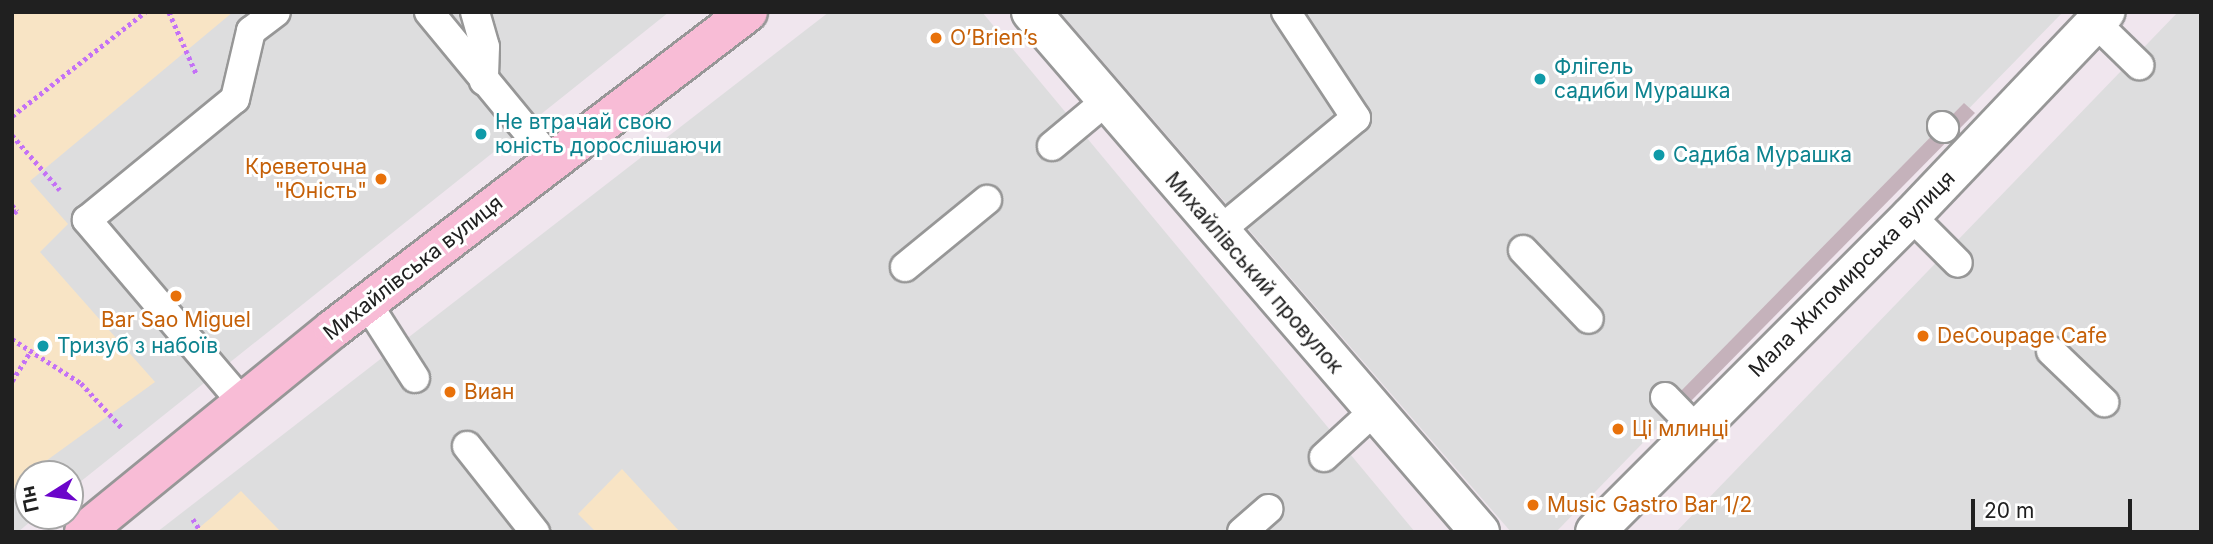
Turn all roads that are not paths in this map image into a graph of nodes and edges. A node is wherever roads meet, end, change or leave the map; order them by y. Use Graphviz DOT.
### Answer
graph roads {
  1 [pos="276,12"];
  2 [pos="429,12"];
  3 [pos="475,12"];
  4 [pos="748,12"];
  5 [pos="1031,12"];
  6 [pos="1286,12"];
  7 [pos="2100,17"];
  8 [pos="2139,65"];
  9 [pos="484,81"];
  10 [pos="1106,101"];
  11 [pos="1052,146"];
  12 [pos="552,161"];
  13 [pos="987,200"];
  14 [pos="1911,216"];
  15 [pos="1218,232"];
  16 [pos="1524,250"];
  17 [pos="1958,263"];
  18 [pos="905,267"];
  19 [pos="367,303"];
  20 [pos="1589,319"];
  21 [pos="2051,351"];
  22 [pos="415,378"];
  23 [pos="1665,397"];
  24 [pos="241,401"];
  25 [pos="2104,402"];
  26 [pos="1374,411"];
  27 [pos="1697,430"];
  28 [pos="467,446"];
  29 [pos="1324,457"];
  30 [pos="1268,509"];
  31 [pos="84,532"];
  32 [pos="535,532"];
  33 [pos="1242,532"];
  34 [pos="1480,532"];
  35 [pos="1595,532"];
  1 -- 24 [label="lane"];
  2 -- 9 [label="lane"];
  3 -- 9 [label="lane"];
  4 -- 12 [label="main road, Михайлівська вулиця"];
  5 -- 10 [label="street, Михайлівський провулок"];
  6 -- 15 [label="lane"];
  7 -- 8 [label="lane"];
  7 -- 14 [label="street, Мала Житомирська вулиця"];
  9 -- 12 [label="lane"];
  10 -- 11 [label="lane"];
  10 -- 15 [label="street, Михайлівський провулок"];
  12 -- 19 [label="main road, Михайлівська вулиця"];
  13 -- 18 [label="lane"];
  14 -- 17 [label="lane"];
  14 -- 27 [label="street, Мала Житомирська вулиця"];
  15 -- 26 [label="street, Михайлівський провулок"];
  16 -- 20 [label="lane"];
  19 -- 22 [label="lane"];
  19 -- 24 [label="main road, Михайлівська вулиця"];
  21 -- 25 [label="lane"];
  23 -- 27 [label="lane"];
  24 -- 31 [label="main road, Михайлівська вулиця"];
  26 -- 29 [label="lane"];
  26 -- 34 [label="street, Михайлівський провулок"];
  27 -- 35 [label="street, Мала Житомирська вулиця"];
  28 -- 32 [label="lane"];
  30 -- 33 [label="lane"];
}
